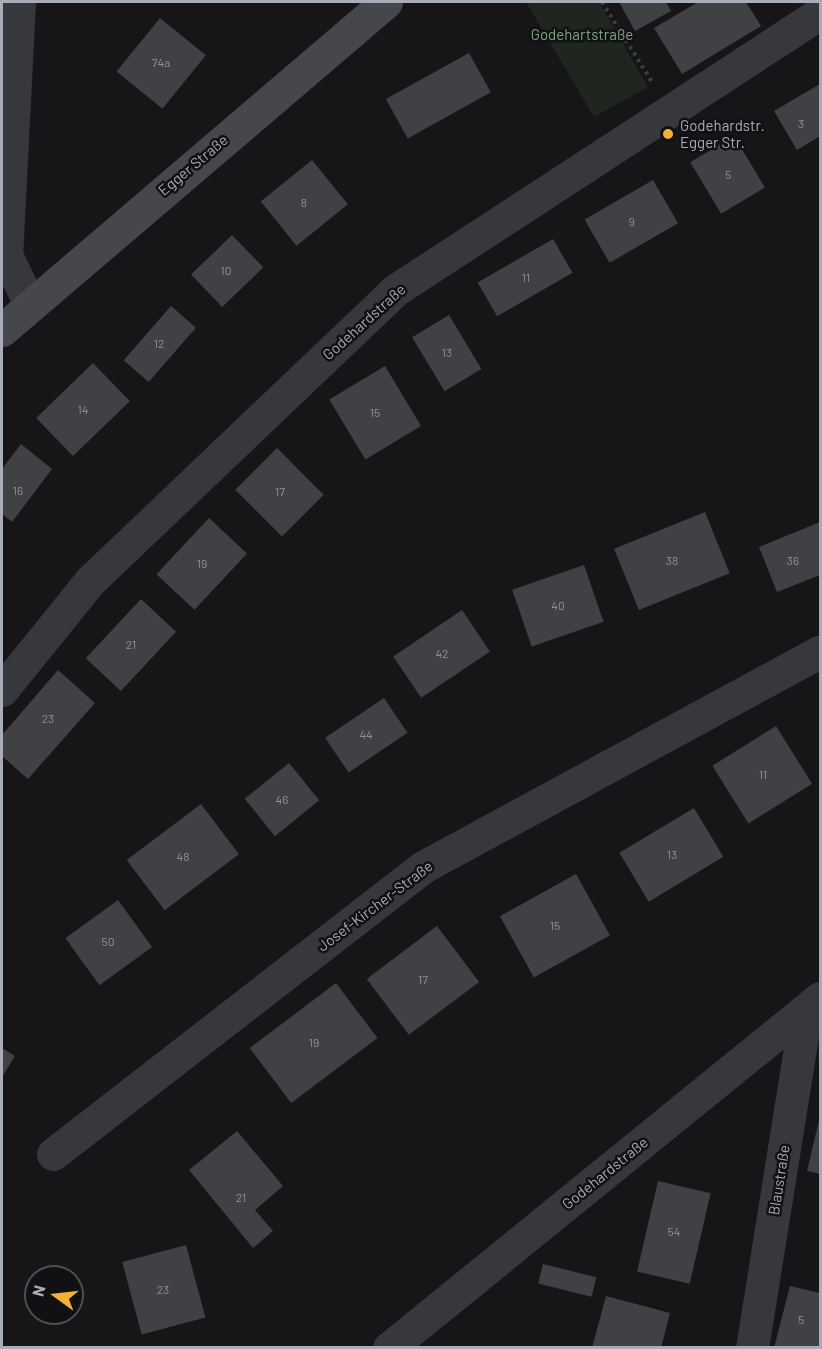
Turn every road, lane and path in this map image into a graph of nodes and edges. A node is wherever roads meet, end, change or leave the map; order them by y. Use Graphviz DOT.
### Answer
graph roads {
  1 [pos="19,2"];
  2 [pos="386,2"];
  3 [pos="602,2"];
  4 [pos="820,13"];
  5 [pos="670,111"];
  6 [pos="30,304"];
  7 [pos="2,330"];
  8 [pos="820,651"];
  9 [pos="2,690"];
  10 [pos="813,1005"];
  11 [pos="53,1154"];
  12 [pos="389,1347"];
  13 [pos="752,1347"];
  1 -- 6 [label="street"];
  2 -- 6 [label="street, Egger Straße"];
  3 -- 5 [label="path"];
  4 -- 5 [label="street, Godehardstraße"];
  5 -- 9 [label="street, Godehardstraße"];
  6 -- 7 [label="street, Egger Straße"];
  8 -- 11 [label="street, Josef-Kircher-Straße"];
  10 -- 12 [label="street, Godehardstraße"];
  10 -- 13 [label="street, Blaustraße"];
}
